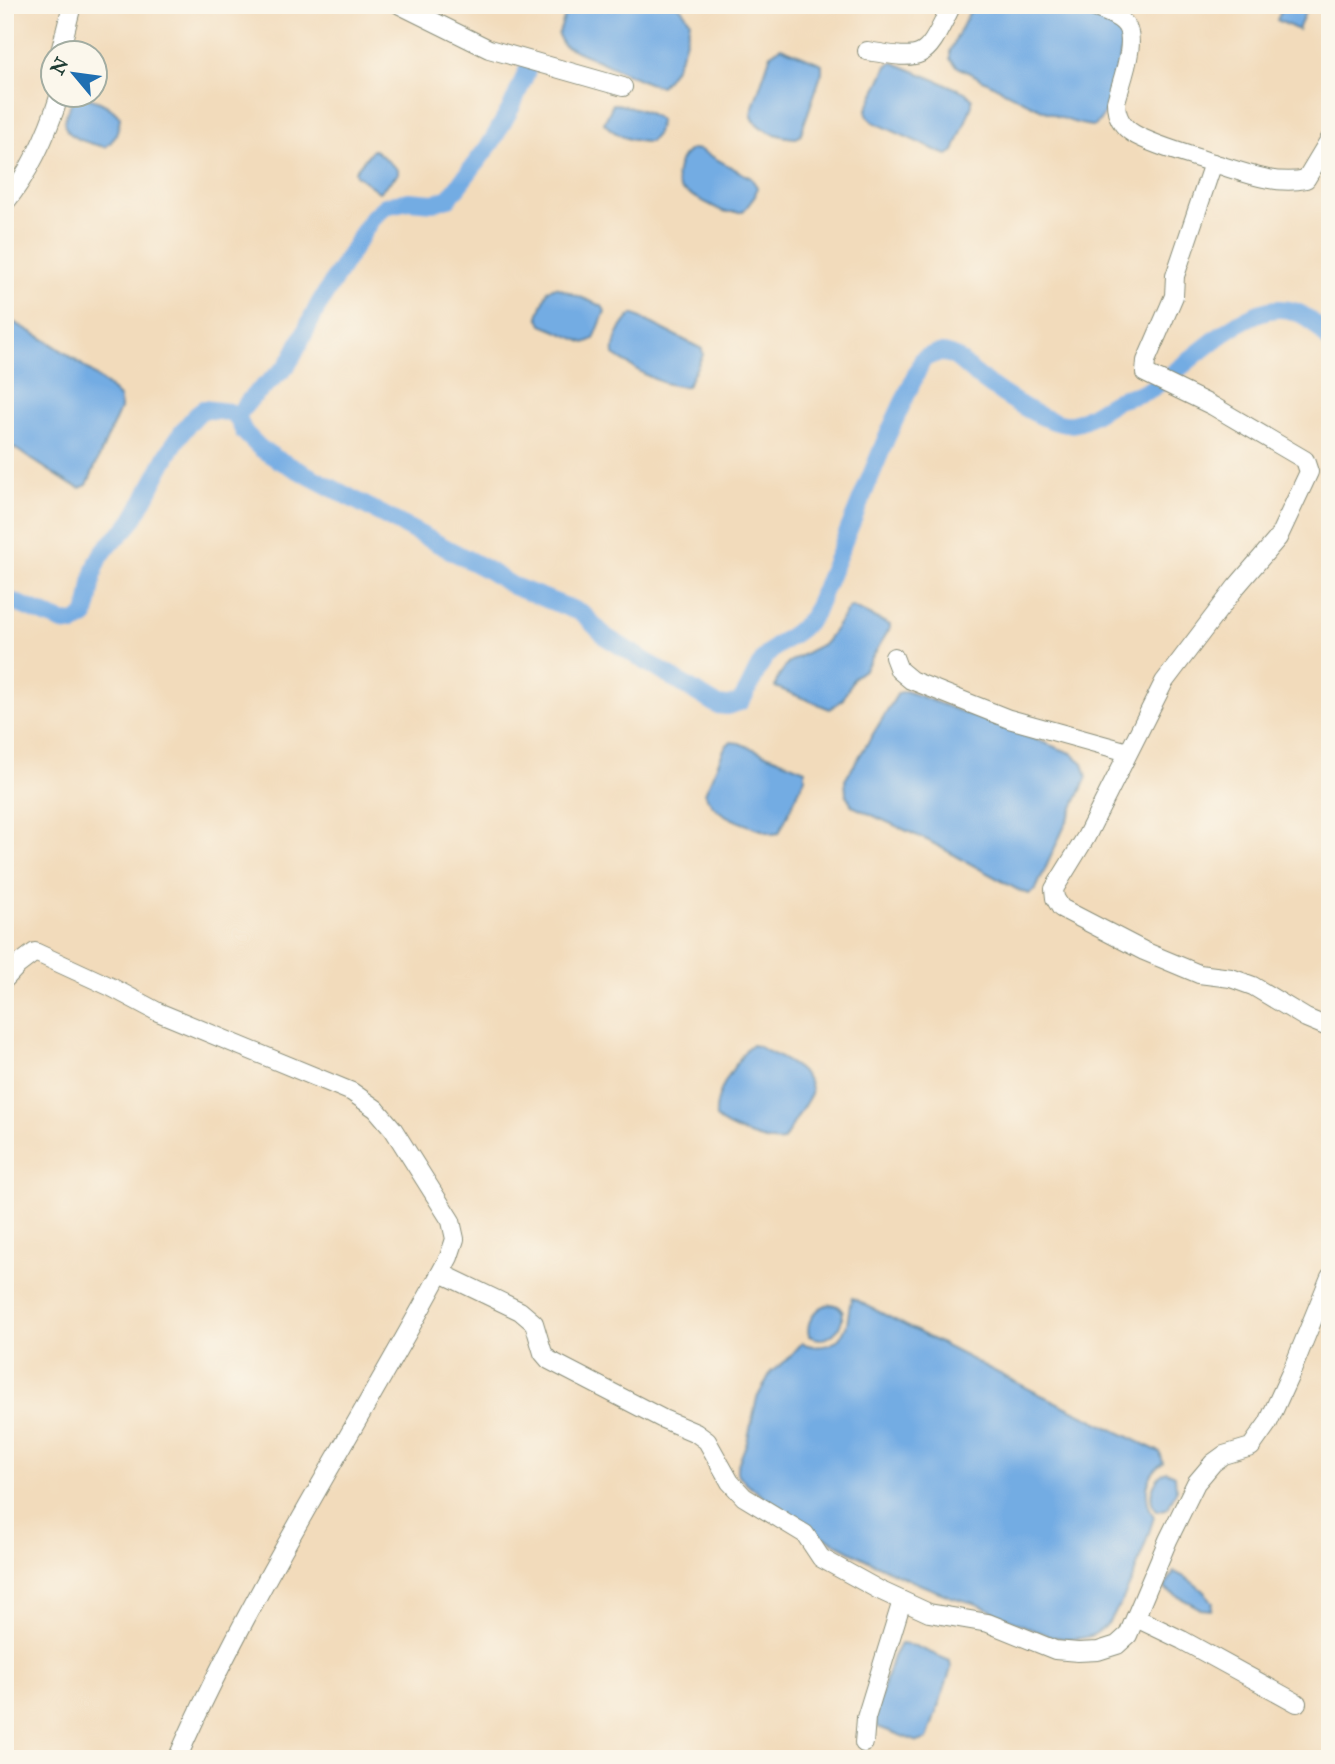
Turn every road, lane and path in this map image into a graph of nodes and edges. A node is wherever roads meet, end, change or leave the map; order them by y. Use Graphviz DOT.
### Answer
graph roads {
  1 [pos="72,5"];
  2 [pos="400,5"];
  3 [pos="952,5"];
  4 [pos="1087,5"];
  5 [pos="64,38"];
  6 [pos="867,51"];
  7 [pos="624,87"];
  8 [pos="56,108"];
  9 [pos="1330,139"];
  10 [pos="1213,163"];
  11 [pos="5,203"];
  12 [pos="894,657"];
  13 [pos="1128,752"];
  14 [pos="5,979"];
  15 [pos="1330,1028"];
  16 [pos="440,1273"];
  17 [pos="1330,1277"];
  18 [pos="902,1601"];
  19 [pos="1136,1618"];
  20 [pos="1297,1703"];
  21 [pos="864,1742"];
  22 [pos="177,1759"];
  1 -- 5 [label="street"];
  2 -- 7 [label="street"];
  3 -- 6 [label="street"];
  4 -- 10 [label="street"];
  8 -- 11 [label="street"];
  9 -- 10 [label="street"];
  10 -- 13 [label="street"];
  12 -- 13 [label="street"];
  13 -- 15 [label="street"];
  14 -- 16 [label="street"];
  16 -- 18 [label="street"];
  16 -- 22 [label="street"];
  17 -- 19 [label="street"];
  18 -- 19 [label="street"];
  18 -- 21 [label="street"];
  19 -- 20 [label="street"];
}
